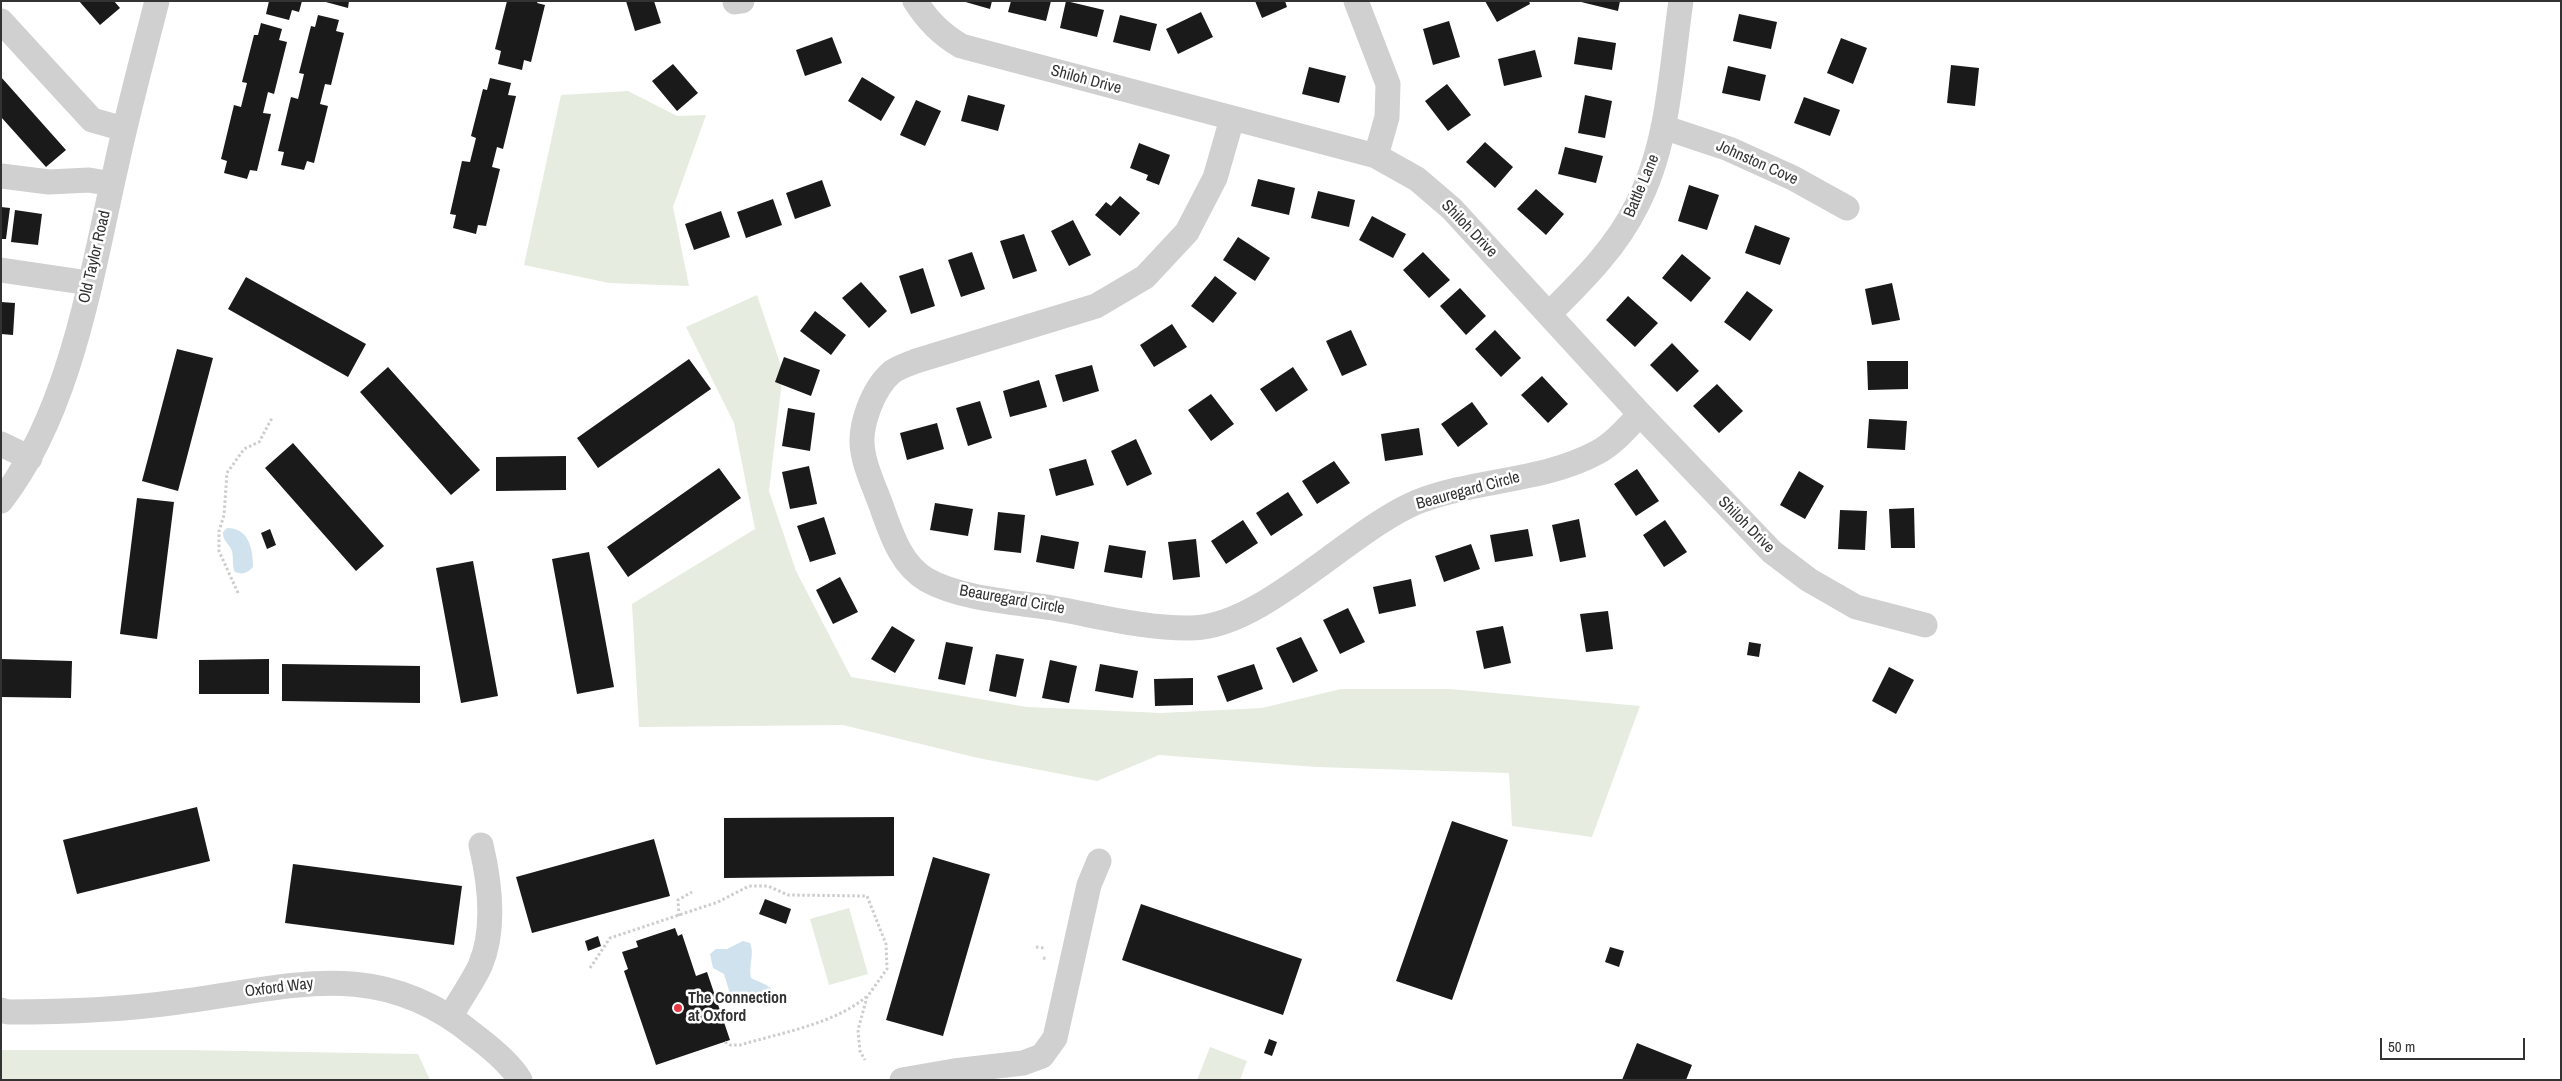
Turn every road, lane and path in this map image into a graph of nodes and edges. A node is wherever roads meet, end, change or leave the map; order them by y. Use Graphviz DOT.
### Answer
graph roads {
  1 [pos="158,1"];
  2 [pos="915,1"];
  3 [pos="1356,1"];
  4 [pos="1681,1"];
  5 [pos="1,21"];
  6 [pos="1232,119"];
  7 [pos="1663,127"];
  8 [pos="124,129"];
  9 [pos="1376,156"];
  10 [pos="1,176"];
  11 [pos="112,184"];
  12 [pos="1847,208"];
  13 [pos="1,270"];
  14 [pos="89,283"];
  15 [pos="1549,314"];
  16 [pos="1640,414"];
  17 [pos="272,418"];
  18 [pos="1,444"];
  19 [pos="30,458"];
  20 [pos="1,501"];
  21 [pos="238,592"];
  22 [pos="1925,625"];
  23 [pos="481,845"];
  24 [pos="1099,861"];
  25 [pos="692,892"];
  26 [pos="679,916"];
  27 [pos="1036,947"];
  28 [pos="1044,948"];
  29 [pos="1043,958"];
  30 [pos="1048,958"];
  31 [pos="590,968"];
  32 [pos="867,997"];
  33 [pos="4,1012"];
  34 [pos="451,1016"];
  35 [pos="725,1042"];
  36 [pos="865,1060"];
  37 [pos="520,1080"];
  38 [pos="902,1080"];
  1 -- 8 [label="street, Old Taylor Road"];
  2 -- 6 [label="street, Shiloh Drive"];
  3 -- 9 [label="street"];
  4 -- 7 [label="street, Battle Lane"];
  5 -- 8 [label="street"];
  6 -- 9 [label="street, Shiloh Drive"];
  6 -- 16 [label="street, Beauregard Circle"];
  7 -- 12 [label="street, Johnston Cove"];
  7 -- 15 [label="street, Battle Lane"];
  8 -- 11 [label="street, Old Taylor Road"];
  9 -- 15 [label="street, Shiloh Drive"];
  10 -- 11 [label="street"];
  11 -- 14 [label="street, Old Taylor Road"];
  13 -- 14 [label="street"];
  14 -- 19 [label="street, Old Taylor Road"];
  15 -- 16 [label="street, Shiloh Drive"];
  16 -- 22 [label="street, Shiloh Drive"];
  17 -- 21 [label="path"];
  18 -- 19 [label="street"];
  19 -- 20 [label="street, Old Taylor Road"];
  23 -- 34 [label="street"];
  24 -- 38 [label="street"];
  25 -- 26 [label="path"];
  26 -- 31 [label="path"];
  26 -- 32 [label="path"];
  27 -- 28 [label="path"];
  29 -- 30 [label="path"];
  32 -- 35 [label="path"];
  32 -- 36 [label="path"];
  33 -- 34 [label="street, Oxford Way"];
  34 -- 37 [label="street, Oxford Way"];
}
